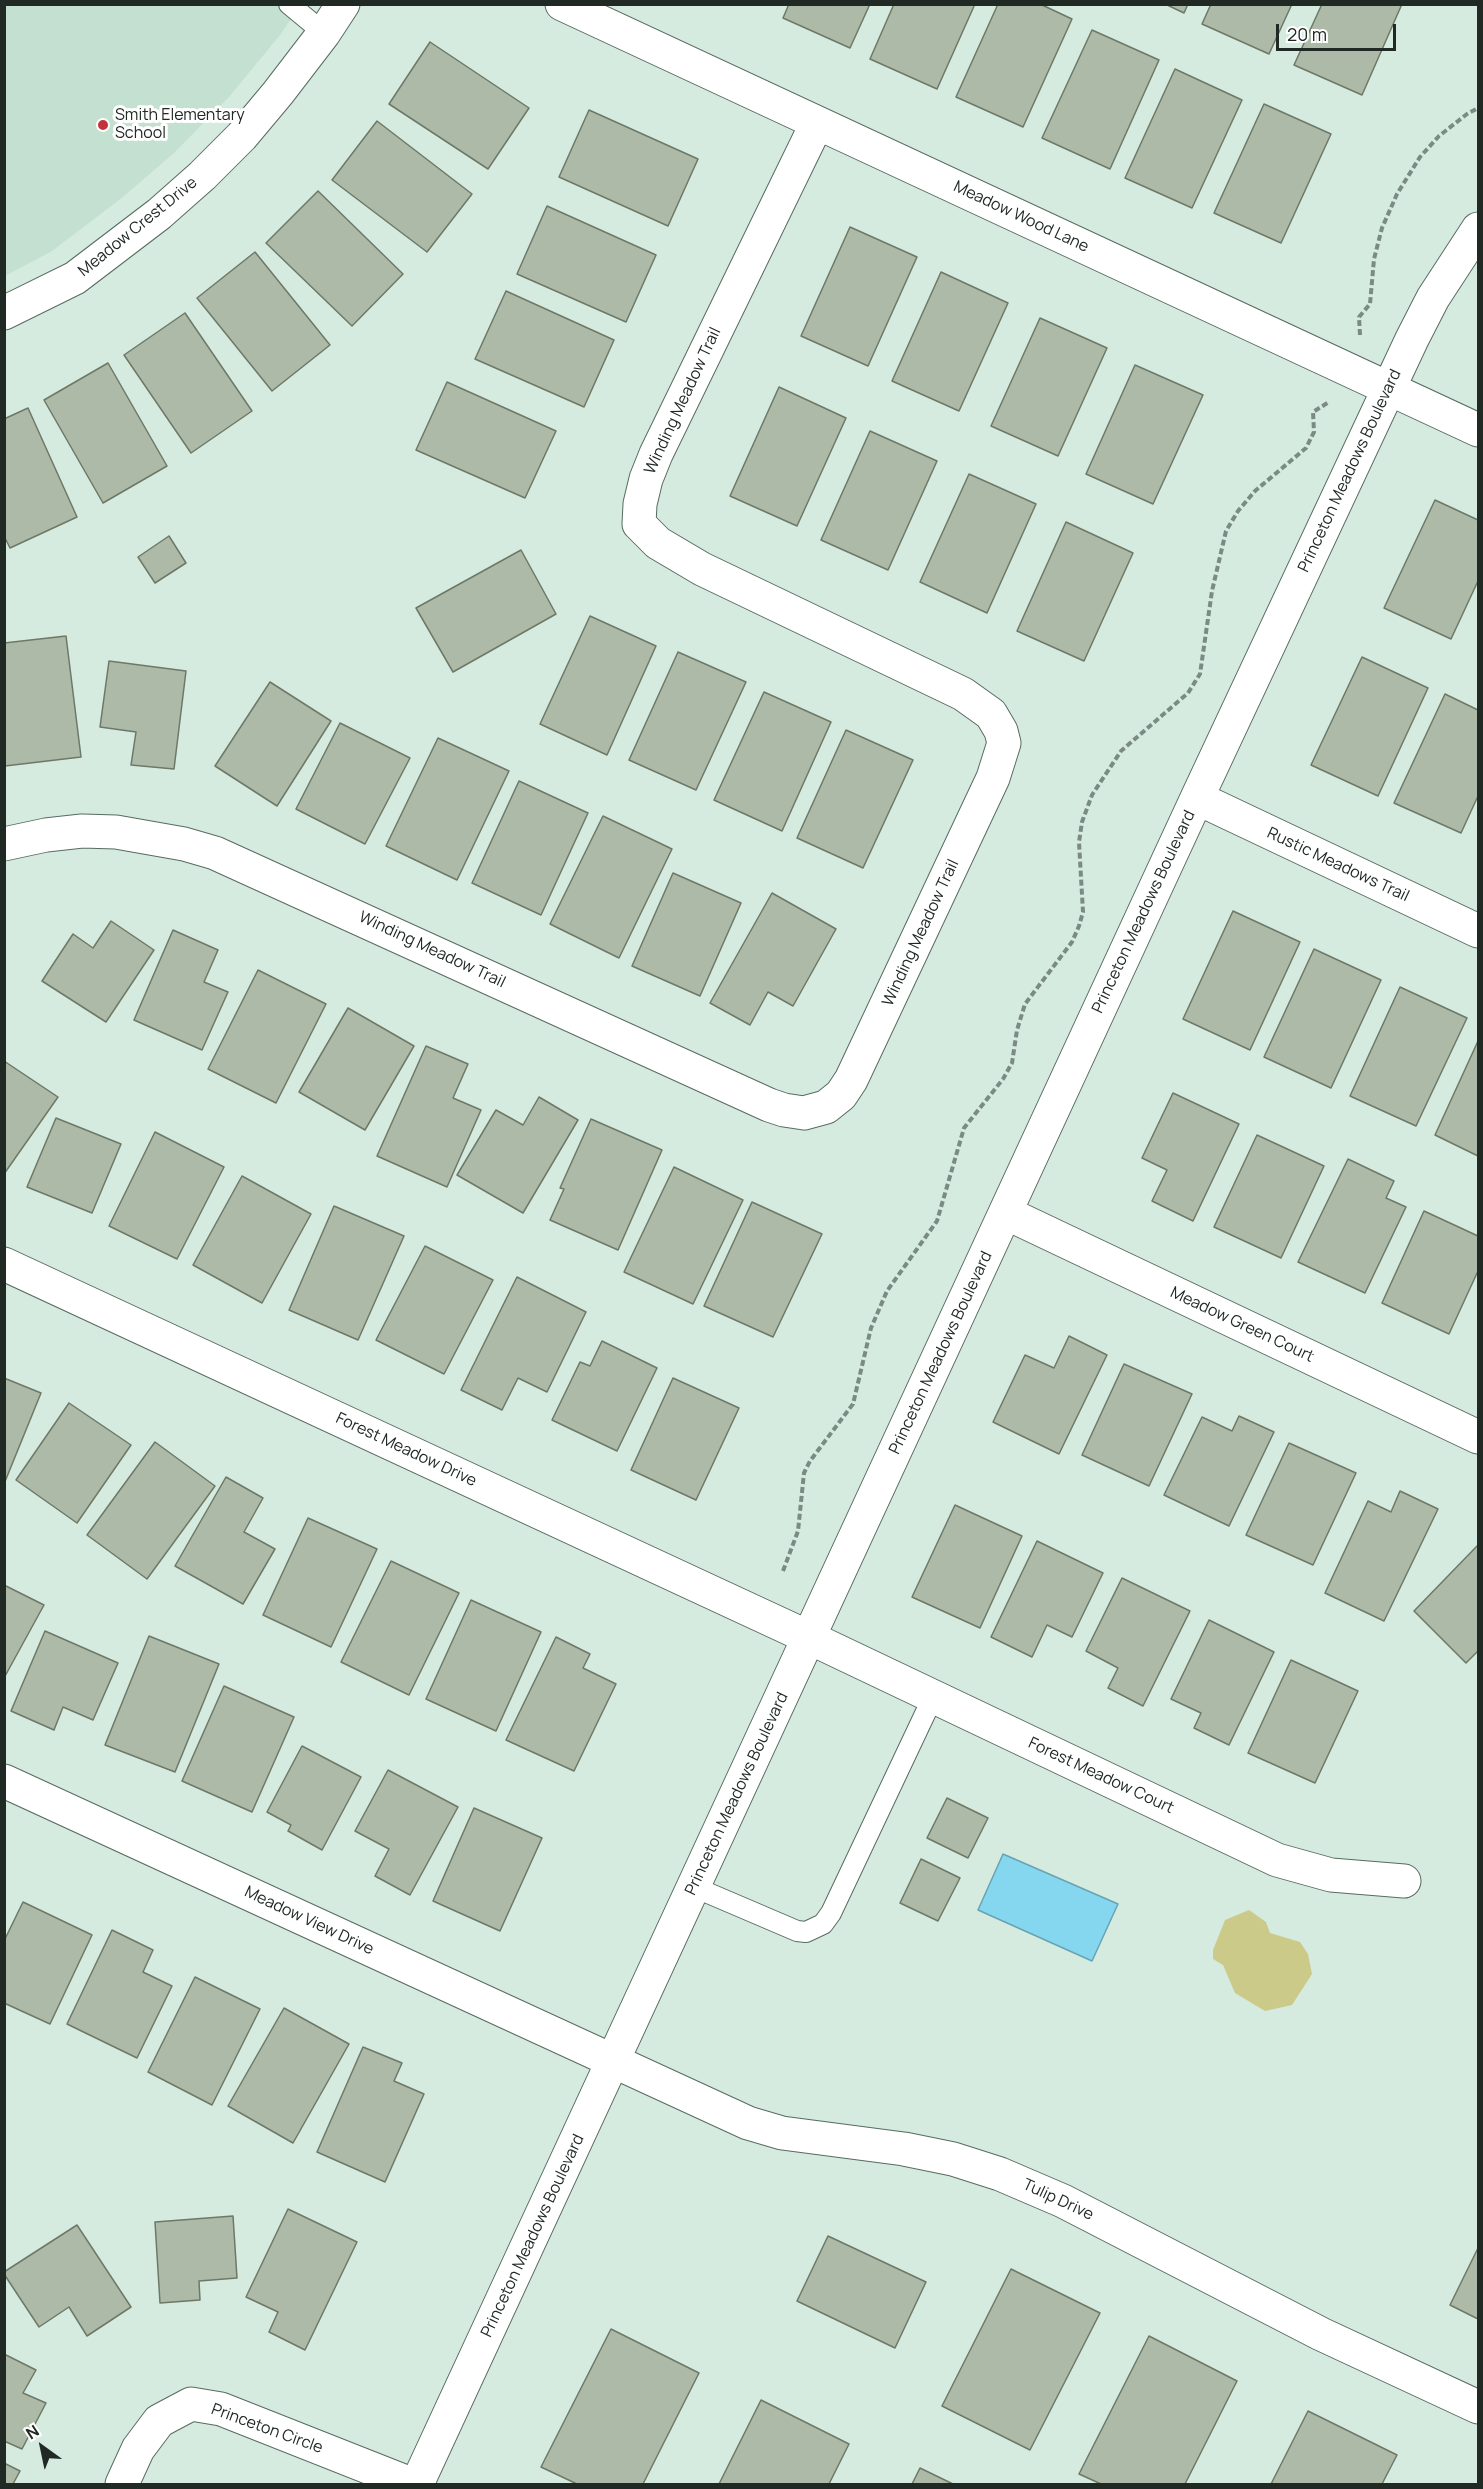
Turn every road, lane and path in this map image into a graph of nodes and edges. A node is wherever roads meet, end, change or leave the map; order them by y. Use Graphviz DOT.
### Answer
graph roads {
  1 [pos="289,4"];
  2 [pos="343,4"];
  3 [pos="562,4"];
  4 [pos="324,33"];
  5 [pos="1479,108"];
  6 [pos="817,123"];
  7 [pos="1479,229"];
  8 [pos="4,313"];
  9 [pos="1345,368"];
  10 [pos="1389,389"];
  11 [pos="1479,430"];
  12 [pos="1197,798"];
  13 [pos="4,844"];
  14 [pos="1479,932"];
  15 [pos="1006,1213"];
  16 [pos="4,1264"];
  17 [pos="1479,1437"];
  18 [pos="783,1571"];
  19 [pos="808,1637"];
  20 [pos="933,1696"];
  21 [pos="4,1781"];
  22 [pos="1404,1881"];
  23 [pos="694,1887"];
  24 [pos="614,2062"];
  25 [pos="1479,2407"];
  26 [pos="122,2484"];
  27 [pos="411,2484"];
  28 [pos="417,2484"];
  1 -- 4 [label="lane"];
  2 -- 4 [label="street, Meadow Crest Drive"];
  3 -- 6 [label="street, Meadow Wood Lane"];
  4 -- 8 [label="street, Meadow Crest Drive"];
  5 -- 9 [label="path"];
  6 -- 9 [label="street, Meadow Wood Lane"];
  6 -- 13 [label="street, Winding Meadow Trail"];
  7 -- 10 [label="street, Princeton Meadows Boulevard"];
  9 -- 10 [label="street, Meadow Wood Lane"];
  9 -- 18 [label="path"];
  10 -- 11 [label="street, Meadow Wood Lane"];
  10 -- 12 [label="street, Princeton Meadows Boulevard"];
  12 -- 14 [label="street, Rustic Meadows Trail"];
  12 -- 15 [label="street, Princeton Meadows Boulevard"];
  15 -- 17 [label="street, Meadow Green Court"];
  15 -- 19 [label="street, Princeton Meadows Boulevard"];
  16 -- 19 [label="street, Forest Meadow Drive"];
  19 -- 20 [label="street, Forest Meadow Court"];
  19 -- 23 [label="street, Princeton Meadows Boulevard"];
  20 -- 22 [label="street, Forest Meadow Court"];
  20 -- 23 [label="lane"];
  21 -- 24 [label="street, Meadow View Drive"];
  23 -- 24 [label="street, Princeton Meadows Boulevard"];
  24 -- 25 [label="street, Tulip Drive"];
  24 -- 28 [label="street, Princeton Meadows Boulevard"];
  26 -- 27 [label="street, Princeton Circle"];
}
